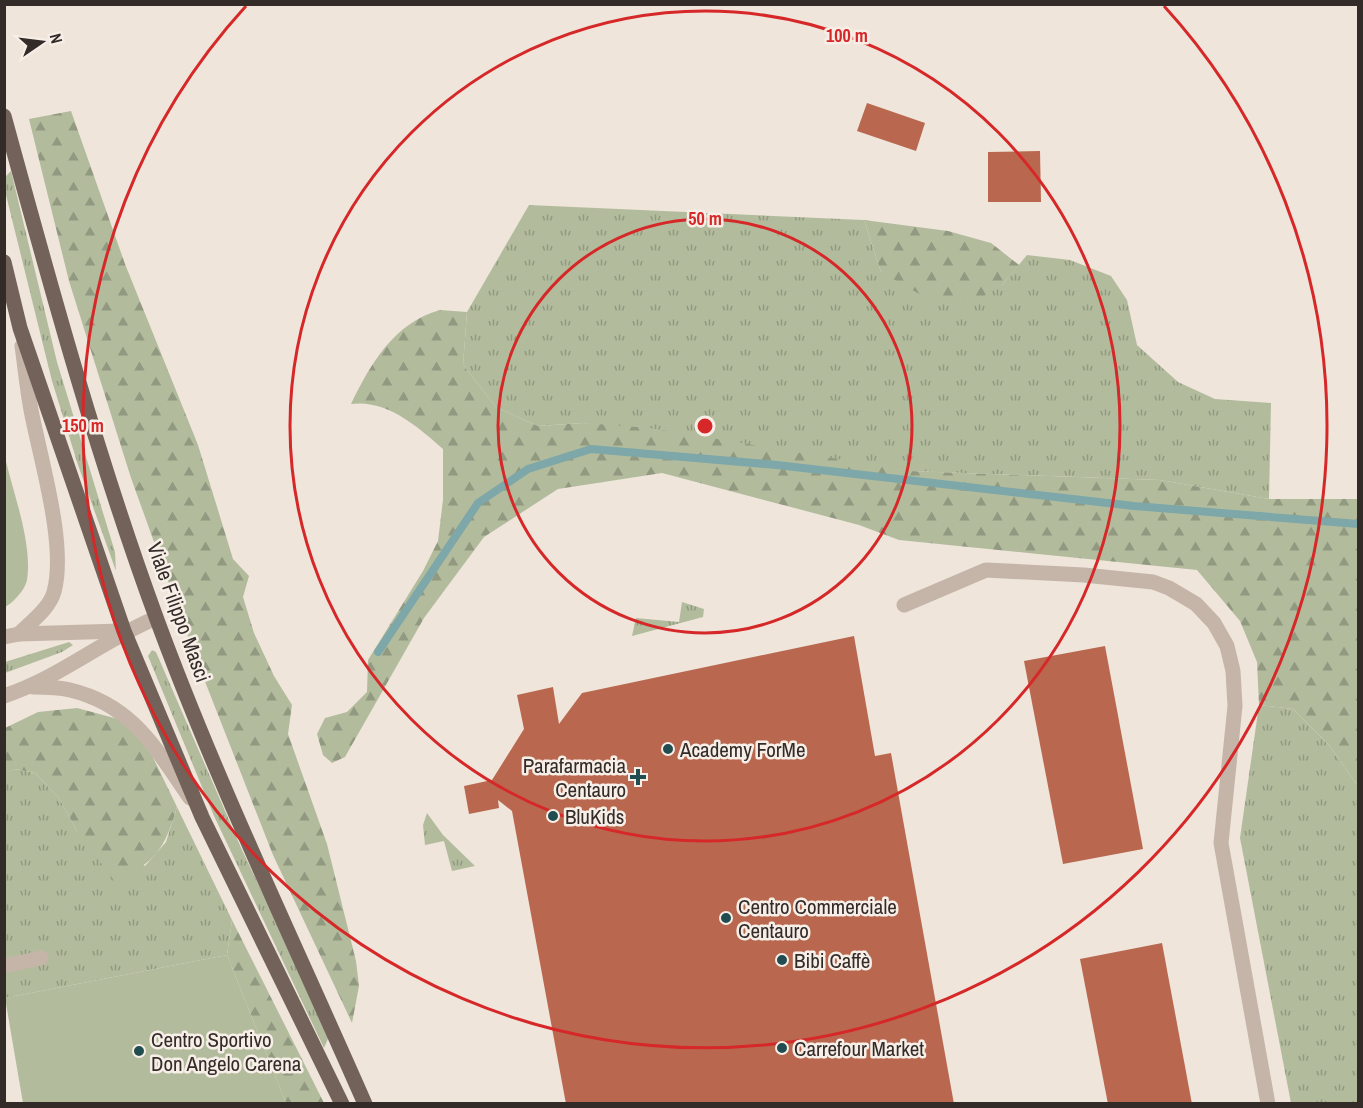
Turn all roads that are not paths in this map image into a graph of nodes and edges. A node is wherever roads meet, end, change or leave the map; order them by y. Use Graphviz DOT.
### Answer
graph roads {
  1 [pos="4,116"];
  2 [pos="4,262"];
  3 [pos="20,328"];
  4 [pos="904,605"];
  5 [pos="156,618"];
  6 [pos="124,631"];
  7 [pos="12,635"];
  8 [pos="33,687"];
  9 [pos="4,696"];
  10 [pos="202,817"];
  11 [pos="41,958"];
  12 [pos="4,966"];
  13 [pos="342,1104"];
  14 [pos="365,1104"];
  15 [pos="1268,1104"];
  1 -- 5 [label="main road, Viale Filippo Masci"];
  2 -- 3 [label="main road"];
  3 -- 6 [label="main road"];
  3 -- 7 [label="street"];
  4 -- 15 [label="street"];
  5 -- 6 [label="street"];
  5 -- 14 [label="main road, Viale Filippo Masci"];
  6 -- 7 [label="street"];
  6 -- 8 [label="street"];
  6 -- 10 [label="main road"];
  8 -- 9 [label="street"];
  8 -- 10 [label="street"];
  10 -- 13 [label="main road"];
  11 -- 12 [label="street"];
}
